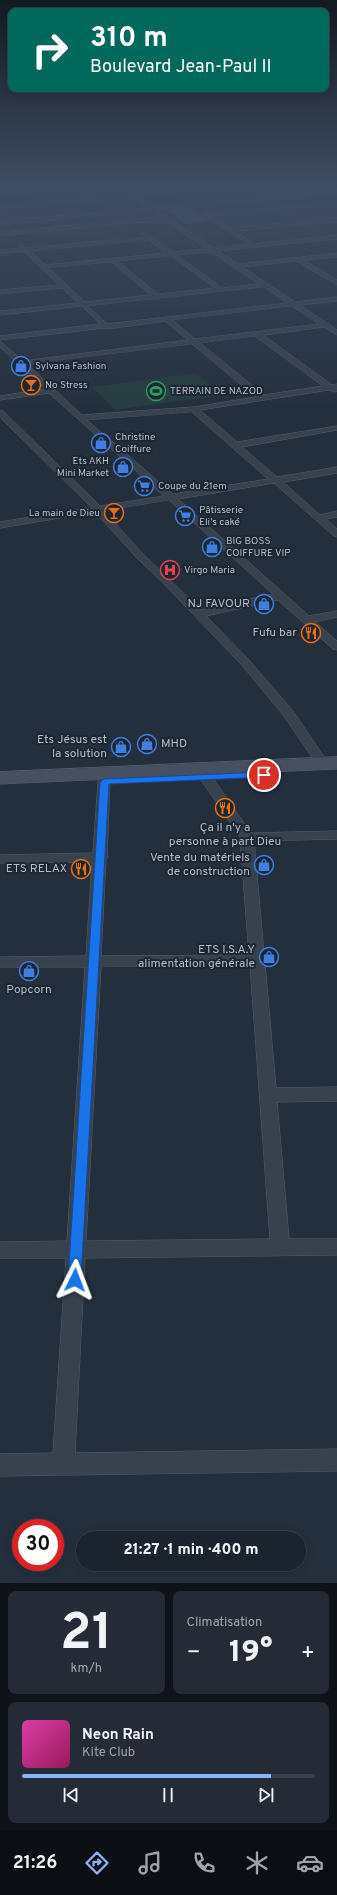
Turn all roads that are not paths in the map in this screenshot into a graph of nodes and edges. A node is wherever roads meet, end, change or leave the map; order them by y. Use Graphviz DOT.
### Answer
graph roads {
  1 [pos="39,262"];
  2 [pos="94,262"];
  3 [pos="114,262"];
  4 [pos="184,262"];
  5 [pos="230,262"];
  6 [pos="273,262"];
  7 [pos="303,262"];
  8 [pos="236,266"];
  9 [pos="44,267"];
  10 [pos="337,283"];
  11 [pos="264,285"];
  12 [pos="64,286"];
  13 [pos="220,289"];
  14 [pos="0,292"];
  15 [pos="156,296"];
  16 [pos="337,299"];
  17 [pos="83,304"];
  18 [pos="293,304"];
  19 [pos="0,313"];
  20 [pos="167,319"];
  21 [pos="324,325"];
  22 [pos="106,327"];
  23 [pos="256,333"];
  24 [pos="337,333"];
  25 [pos="0,338"];
  26 [pos="193,340"];
  27 [pos="0,343"];
  28 [pos="21,363"];
  29 [pos="335,389"];
  30 [pos="50,392"];
  31 [pos="0,398"];
  32 [pos="262,398"];
  33 [pos="194,409"];
  34 [pos="0,413"];
  35 [pos="80,418"];
  36 [pos="337,428"];
  37 [pos="236,445"];
  38 [pos="337,470"];
  39 [pos="276,480"];
  40 [pos="172,498"];
  41 [pos="96,508"];
  42 [pos="337,514"];
  43 [pos="318,518"];
  44 [pos="0,525"];
  45 [pos="337,534"];
  46 [pos="280,596"];
  47 [pos="199,614"];
  48 [pos="337,614"];
  49 [pos="307,620"];
  50 [pos="337,647"];
  51 [pos="332,767"];
  52 [pos="205,777"];
  53 [pos="0,778"];
  54 [pos="104,782"];
  55 [pos="0,786"];
  56 [pos="337,835"];
  57 [pos="247,837"];
  58 [pos="101,857"];
  59 [pos="0,859"];
  60 [pos="257,960"];
  61 [pos="94,961"];
  62 [pos="0,962"];
  63 [pos="337,1094"];
  64 [pos="268,1095"];
  65 [pos="280,1247"];
  66 [pos="337,1247"];
  67 [pos="76,1249"];
  68 [pos="0,1250"];
  69 [pos="337,1460"];
  70 [pos="63,1464"];
  71 [pos="0,1465"];
  1 -- 9 [label="street"];
  2 -- 9 [label="street"];
  3 -- 15 [label="street"];
  4 -- 13 [label="street"];
  5 -- 8 [label="street"];
  6 -- 8 [label="street"];
  7 -- 10 [label="street"];
  8 -- 11 [label="street"];
  9 -- 12 [label="street"];
  11 -- 13 [label="street"];
  11 -- 18 [label="street"];
  12 -- 14 [label="street"];
  12 -- 17 [label="street"];
  13 -- 15 [label="street"];
  15 -- 17 [label="street"];
  16 -- 18 [label="street"];
  17 -- 19 [label="street"];
  17 -- 22 [label="street"];
  18 -- 20 [label="street"];
  18 -- 21 [label="street"];
  20 -- 22 [label="street"];
  20 -- 26 [label="street"];
  21 -- 23 [label="street"];
  21 -- 24 [label="street"];
  22 -- 25 [label="street"];
  23 -- 26 [label="street"];
  23 -- 29 [label="street"];
  26 -- 28 [label="street"];
  26 -- 32 [label="street"];
  27 -- 28 [label="street"];
  28 -- 30 [label="street"];
  29 -- 32 [label="street"];
  30 -- 31 [label="street"];
  30 -- 35 [label="street"];
  32 -- 33 [label="street"];
  33 -- 35 [label="street"];
  33 -- 37 [label="street"];
  34 -- 41 [label="street"];
  35 -- 40 [label="street"];
  36 -- 37 [label="street"];
  37 -- 39 [label="street"];
  38 -- 39 [label="street"];
  39 -- 40 [label="street"];
  39 -- 43 [label="street"];
  40 -- 41 [label="street"];
  40 -- 46 [label="street"];
  41 -- 44 [label="street"];
  41 -- 47 [label="street"];
  42 -- 43 [label="street"];
  43 -- 45 [label="street"];
  46 -- 47 [label="street"];
  46 -- 49 [label="street"];
  47 -- 51 [label="street"];
  48 -- 49 [label="street"];
  49 -- 50 [label="street"];
  51 -- 52 [label="main road"];
  51 -- 53 [label="main road"];
  52 -- 54 [label="main road"];
  52 -- 57 [label="street"];
  54 -- 55 [label="main road"];
  54 -- 58 [label="street"];
  56 -- 57 [label="street"];
  57 -- 60 [label="street"];
  58 -- 59 [label="street"];
  58 -- 61 [label="street"];
  60 -- 61 [label="street"];
  60 -- 64 [label="street"];
  61 -- 62 [label="street"];
  61 -- 67 [label="street"];
  63 -- 64 [label="street"];
  64 -- 65 [label="street"];
  65 -- 66 [label="street"];
  65 -- 67 [label="street"];
  67 -- 68 [label="street"];
  67 -- 70 [label="street"];
  69 -- 70 [label="street"];
  70 -- 71 [label="street"];
}
